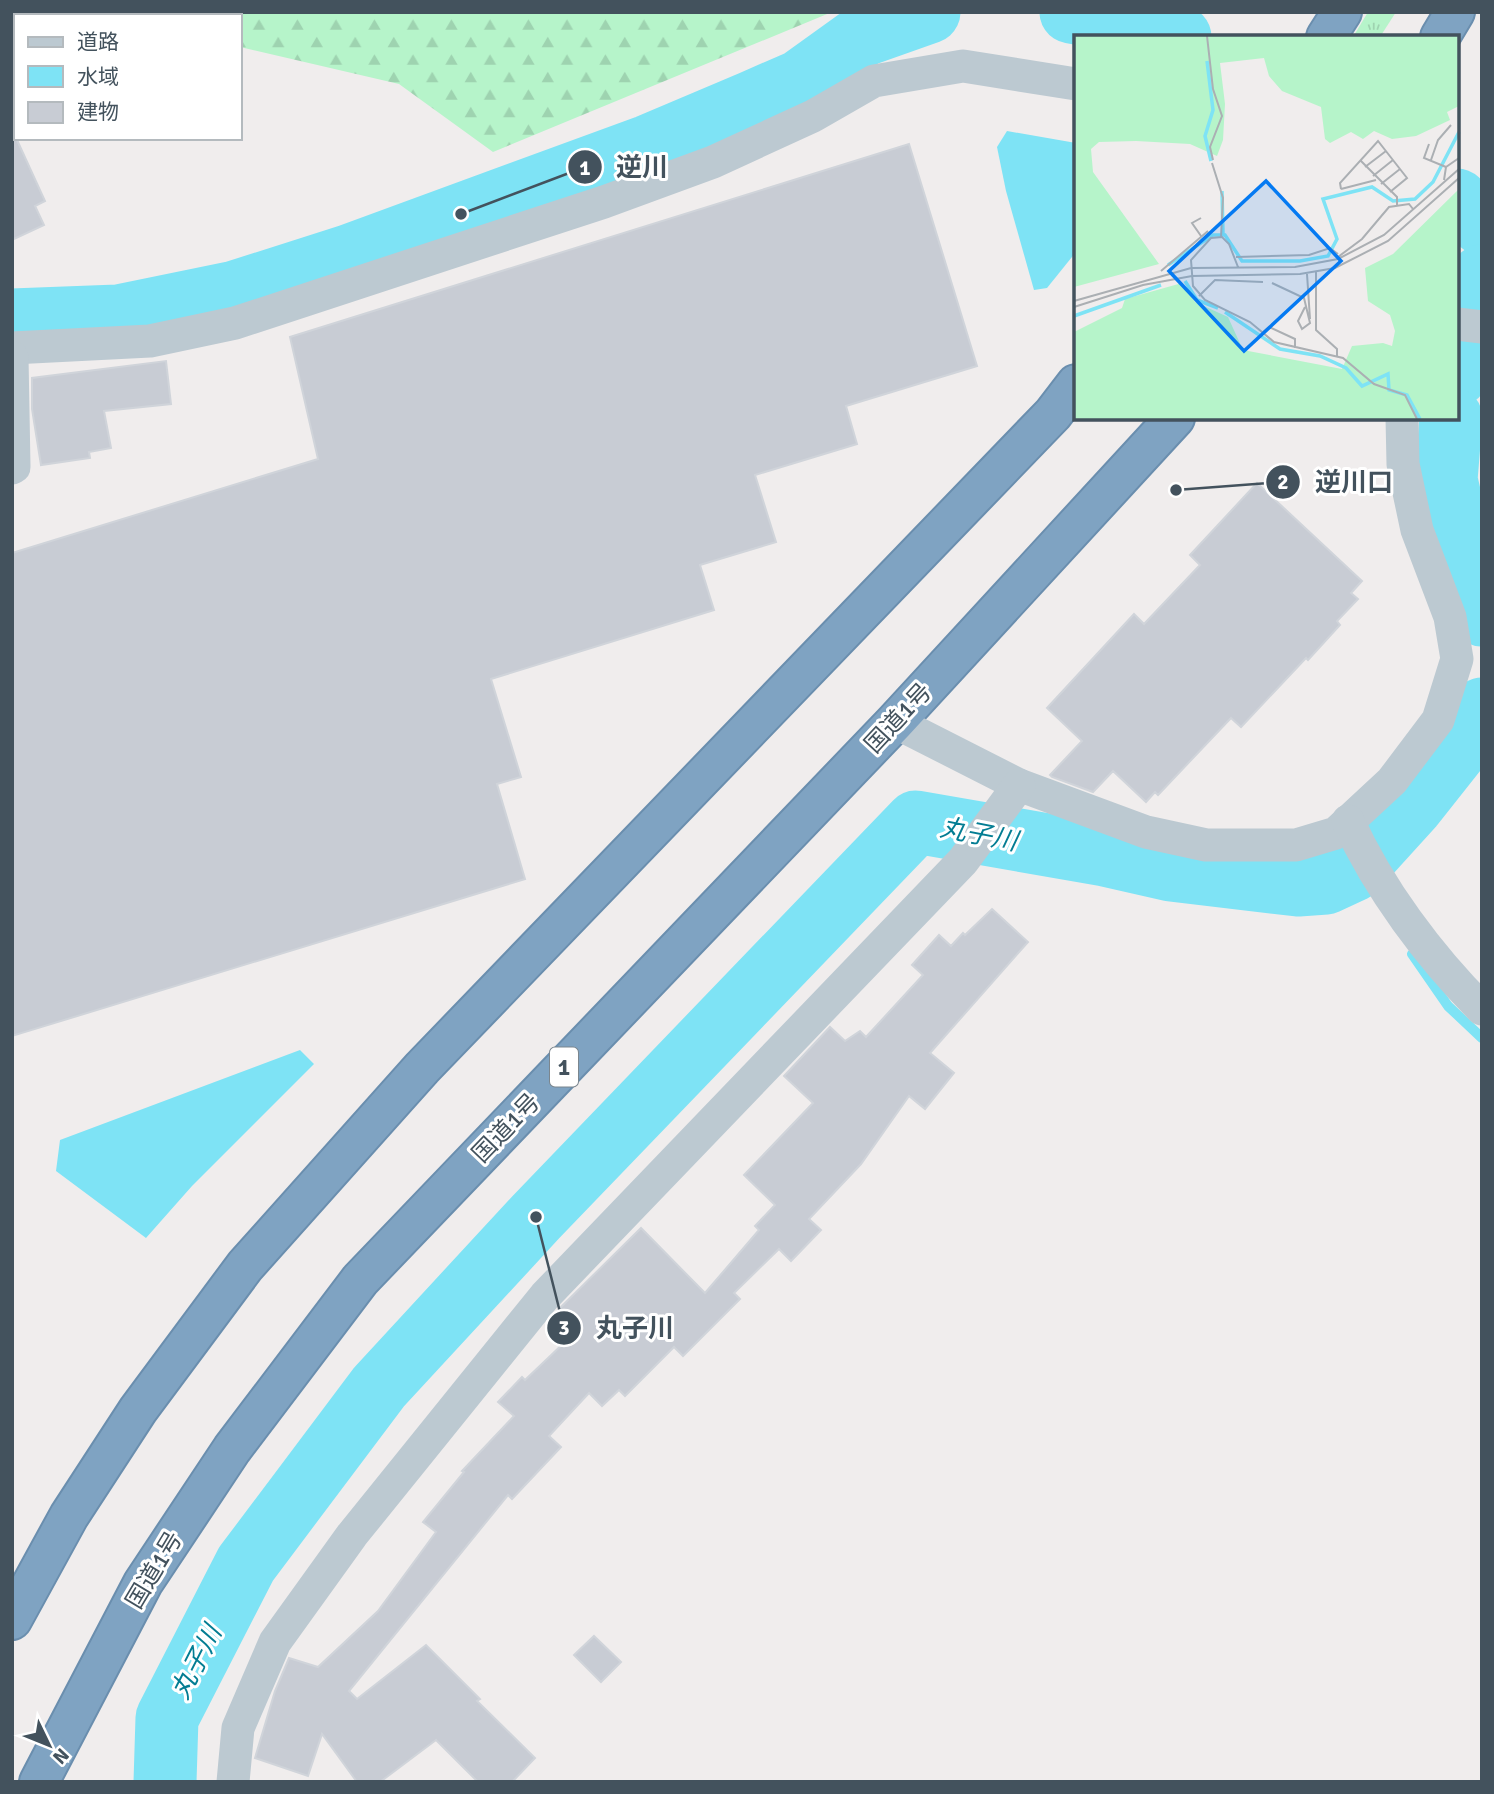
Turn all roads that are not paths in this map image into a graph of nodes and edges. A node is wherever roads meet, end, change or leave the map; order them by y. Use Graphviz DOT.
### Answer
graph roads {
  1 [pos="1342,12"];
  2 [pos="1455,12"];
  3 [pos="1327,35"];
  4 [pos="1441,35"];
  5 [pos="1074,85"];
  6 [pos="1459,324"];
  7 [pos="1482,327"];
  8 [pos="12,348"];
  9 [pos="12,357"];
  10 [pos="1074,387"];
  11 [pos="1173,420"];
  12 [pos="1402,420"];
  13 [pos="12,468"];
  14 [pos="895,722"];
  15 [pos="1015,791"];
  16 [pos="1352,830"];
  17 [pos="1482,1009"];
  18 [pos="12,1620"];
  19 [pos="39,1782"];
  20 [pos="233,1782"];
  1 -- 3 [label="highway"];
  2 -- 4 [label="highway"];
  5 -- 8 [label="street"];
  6 -- 7 [label="street"];
  9 -- 13 [label="street"];
  10 -- 18 [label="highway"];
  11 -- 14 [label="highway, 国道1号 / 1"];
  12 -- 16 [label="street"];
  14 -- 15 [label="street"];
  14 -- 19 [label="highway, 国道1号 / 1"];
  15 -- 16 [label="street"];
  15 -- 20 [label="street"];
  16 -- 17 [label="street"];
}
